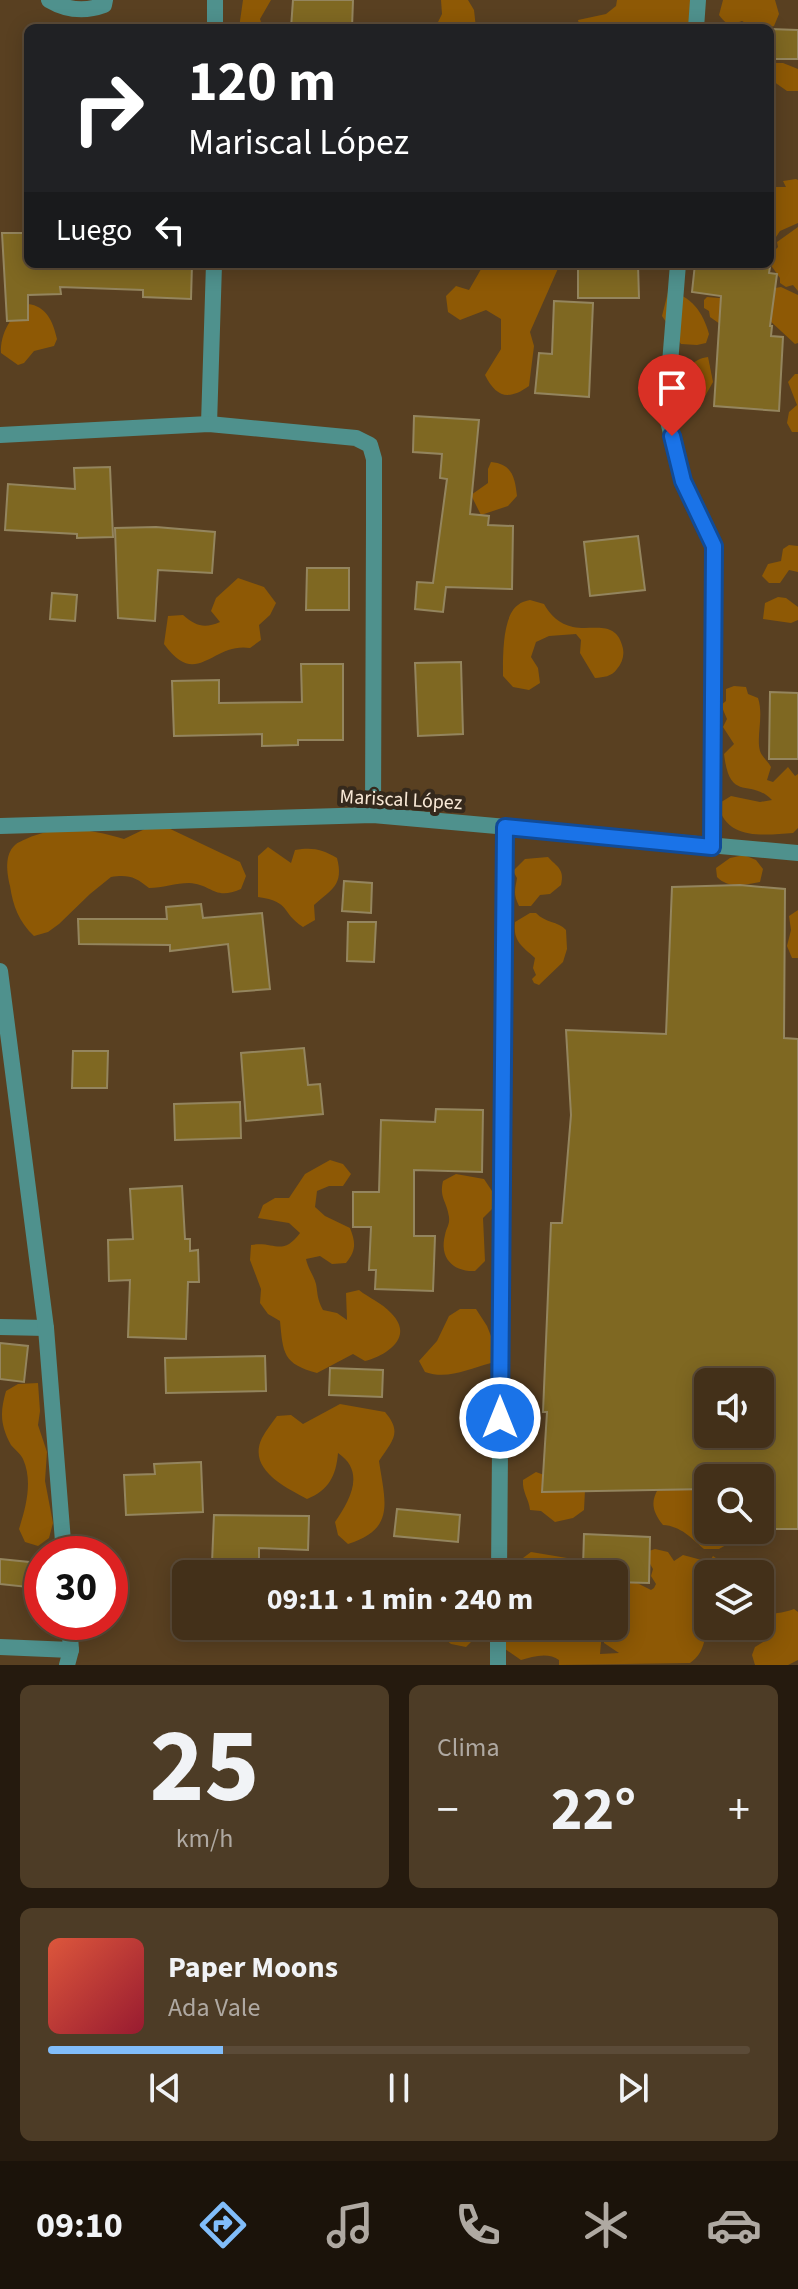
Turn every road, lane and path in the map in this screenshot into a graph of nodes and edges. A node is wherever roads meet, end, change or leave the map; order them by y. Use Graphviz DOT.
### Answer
graph roads {
  1 [pos="49,0"];
  2 [pos="105,0"];
  3 [pos="215,0"];
  4 [pos="698,0"];
  5 [pos="215,24"];
  6 [pos="696,24"];
  7 [pos="214,268"];
  8 [pos="678,268"];
  9 [pos="209,424"];
  10 [pos="0,435"];
  11 [pos="373,815"];
  12 [pos="0,826"];
  13 [pos="505,827"];
  14 [pos="712,847"];
  15 [pos="798,853"];
  16 [pos="0,971"];
  17 [pos="0,1327"];
  18 [pos="46,1328"];
  19 [pos="63,1536"];
  20 [pos="499,1560"];
  21 [pos="498,1640"];
  22 [pos="0,1647"];
  23 [pos="69,1658"];
  24 [pos="498,1665"];
  1 -- 2 [label="street"];
  3 -- 5 [label="street"];
  4 -- 6 [label="street"];
  7 -- 9 [label="street"];
  8 -- 14 [label="street"];
  9 -- 10 [label="street"];
  9 -- 11 [label="street"];
  11 -- 12 [label="street, Mariscal López"];
  11 -- 13 [label="street, Mariscal López"];
  13 -- 14 [label="street, Mariscal López"];
  13 -- 20 [label="street"];
  14 -- 15 [label="street, Mariscal López"];
  16 -- 18 [label="street"];
  17 -- 18 [label="street"];
  18 -- 19 [label="street"];
  21 -- 24 [label="street"];
  22 -- 23 [label="street"];
}
